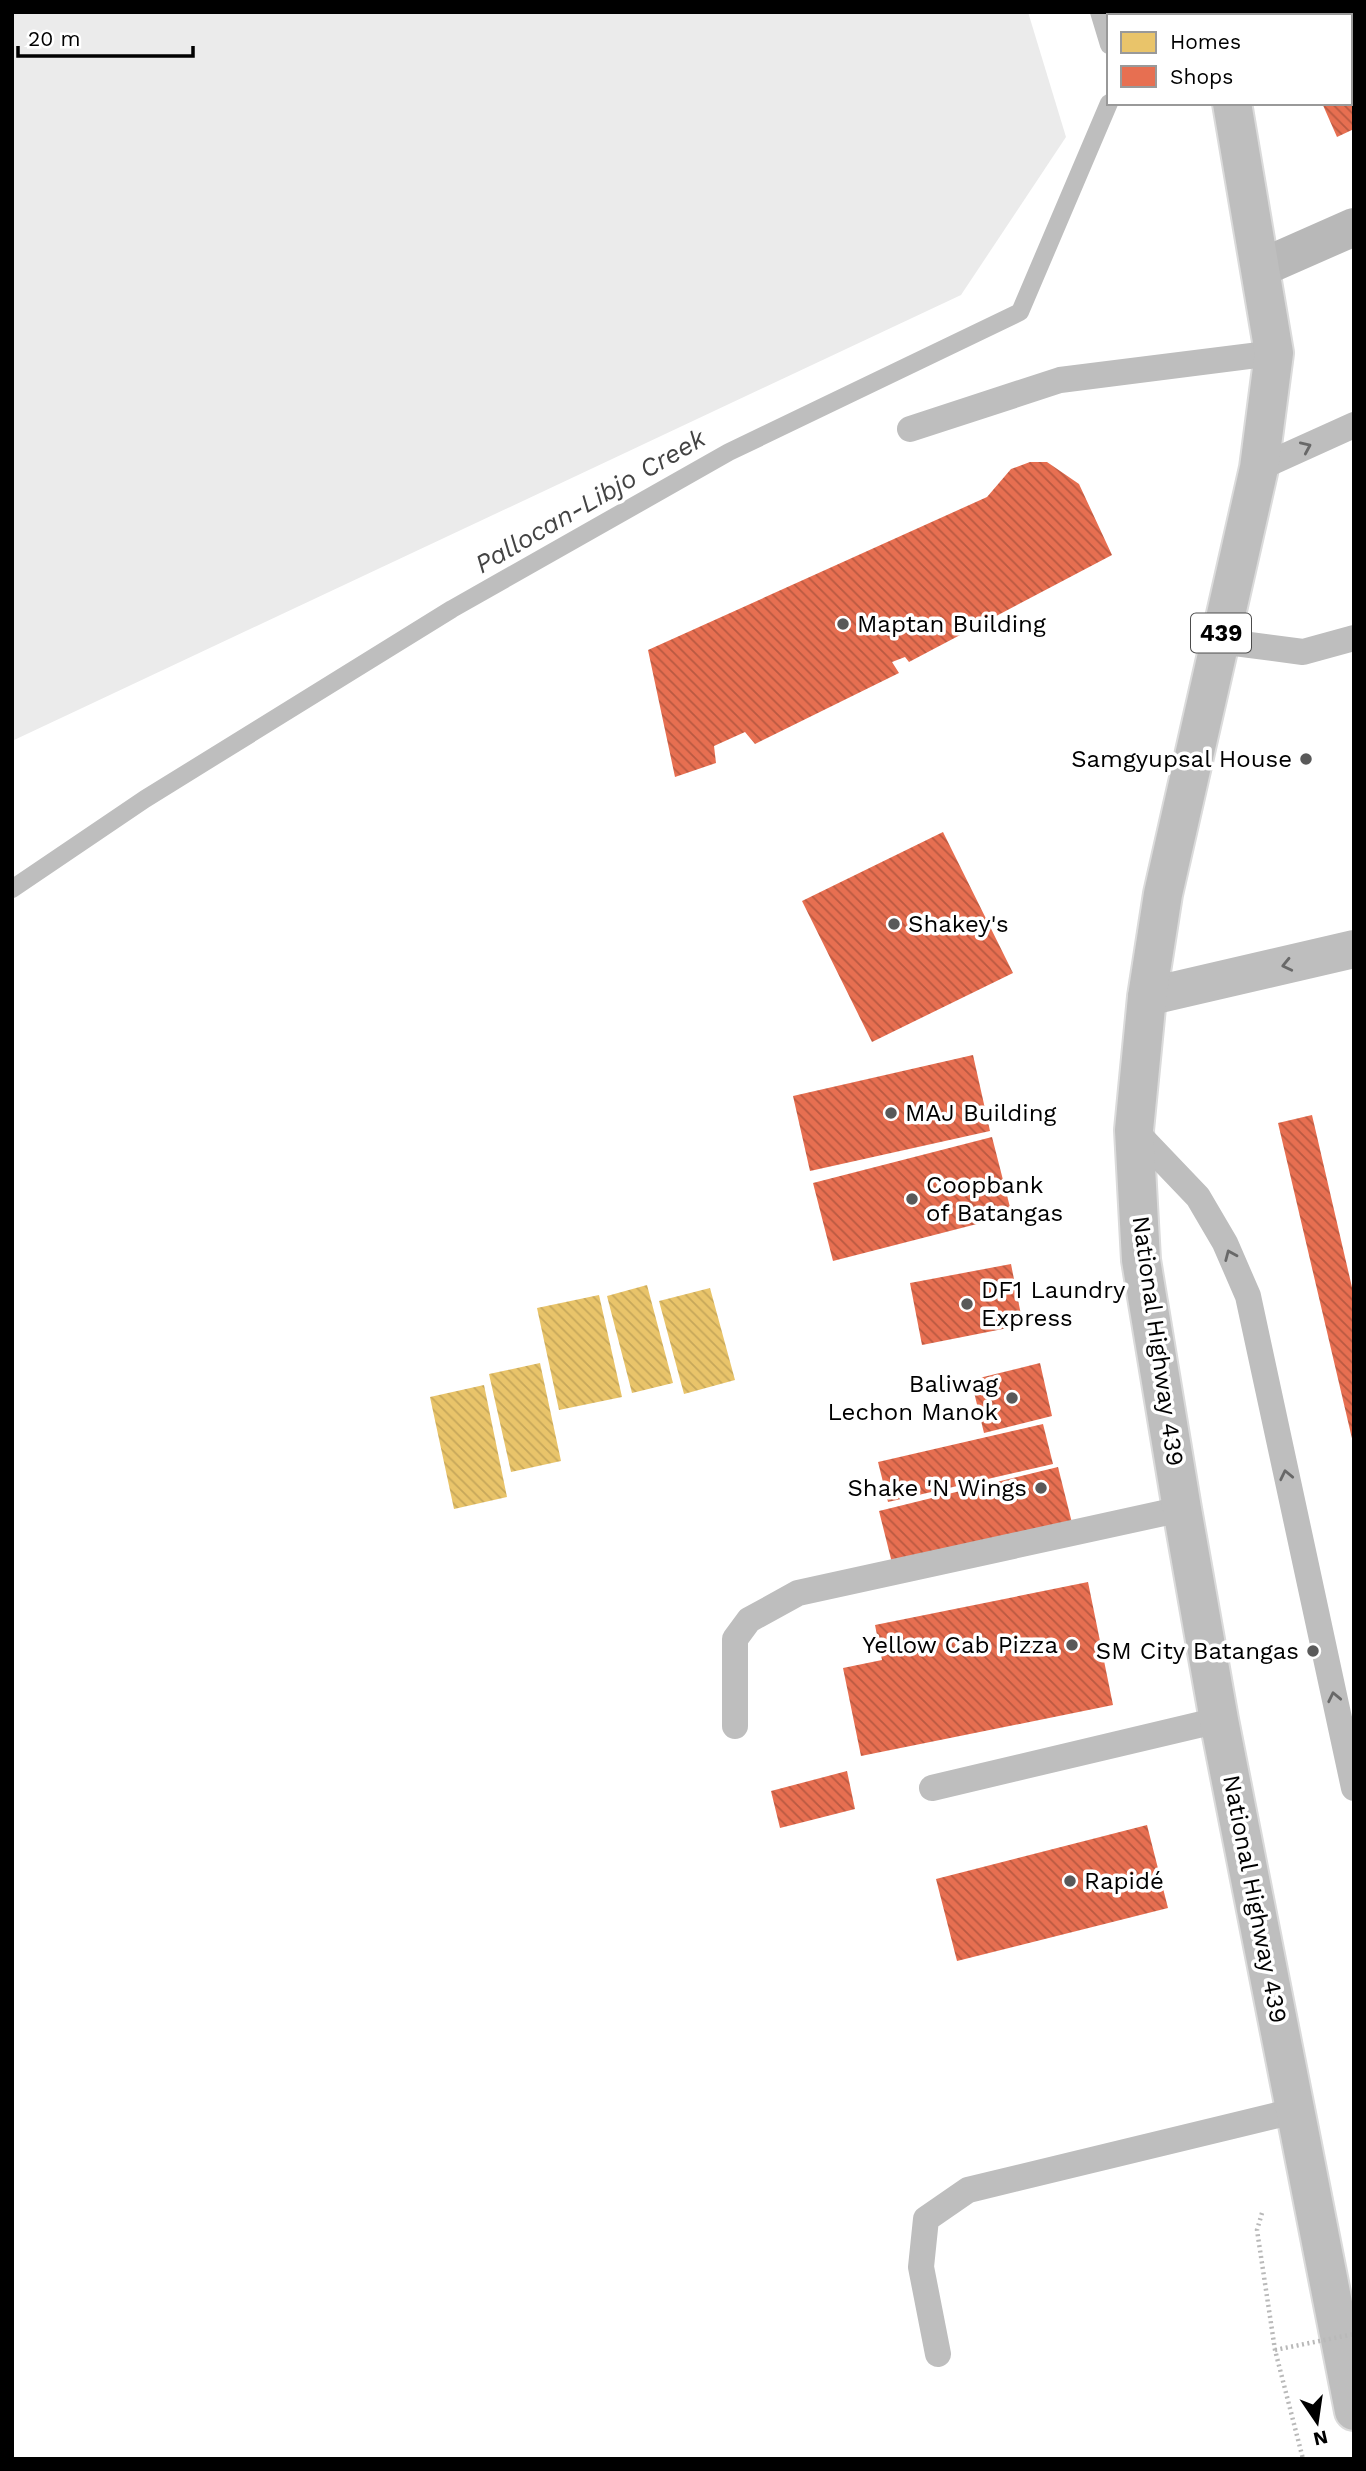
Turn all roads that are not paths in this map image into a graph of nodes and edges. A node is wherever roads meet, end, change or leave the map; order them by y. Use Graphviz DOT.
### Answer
graph roads {
  1 [pos="1232,105"];
  2 [pos="1354,227"];
  3 [pos="1261,268"];
  4 [pos="1274,353"];
  5 [pos="1354,425"];
  6 [pos="910,429"];
  7 [pos="1259,468"];
  8 [pos="1354,638"];
  9 [pos="1219,641"];
  10 [pos="1354,950"];
  11 [pos="1147,997"];
  12 [pos="1134,1130"];
  13 [pos="1182,1509"];
  14 [pos="1219,1720"];
  15 [pos="735,1726"];
  16 [pos="932,1788"];
  17 [pos="1354,1788"];
  18 [pos="1294,2111"];
  19 [pos="939,2354"];
  20 [pos="1354,2411"];
  1 -- 3 [label="main road, National Highway 439 / 439"];
  2 -- 3 [label="main road"];
  3 -- 4 [label="main road, National Highway 439 / 439"];
  4 -- 6 [label="lane"];
  4 -- 7 [label="main road, National Highway 439 / 439"];
  7 -- 5 [label="lane, one-way"];
  7 -- 9 [label="main road, National Highway 439 / 439"];
  8 -- 9 [label="lane"];
  9 -- 11 [label="main road, National Highway 439 / 439"];
  10 -- 11 [label="main road, one-way"];
  11 -- 12 [label="main road, National Highway 439 / 439"];
  12 -- 13 [label="main road, National Highway 439 / 439"];
  17 -- 12 [label="lane, one-way"];
  13 -- 14 [label="main road, National Highway 439 / 439"];
  13 -- 15 [label="lane"];
  14 -- 16 [label="lane"];
  14 -- 18 [label="main road, National Highway 439 / 439"];
  18 -- 19 [label="lane"];
  18 -- 20 [label="main road, National Highway 439 / 439"];
}
